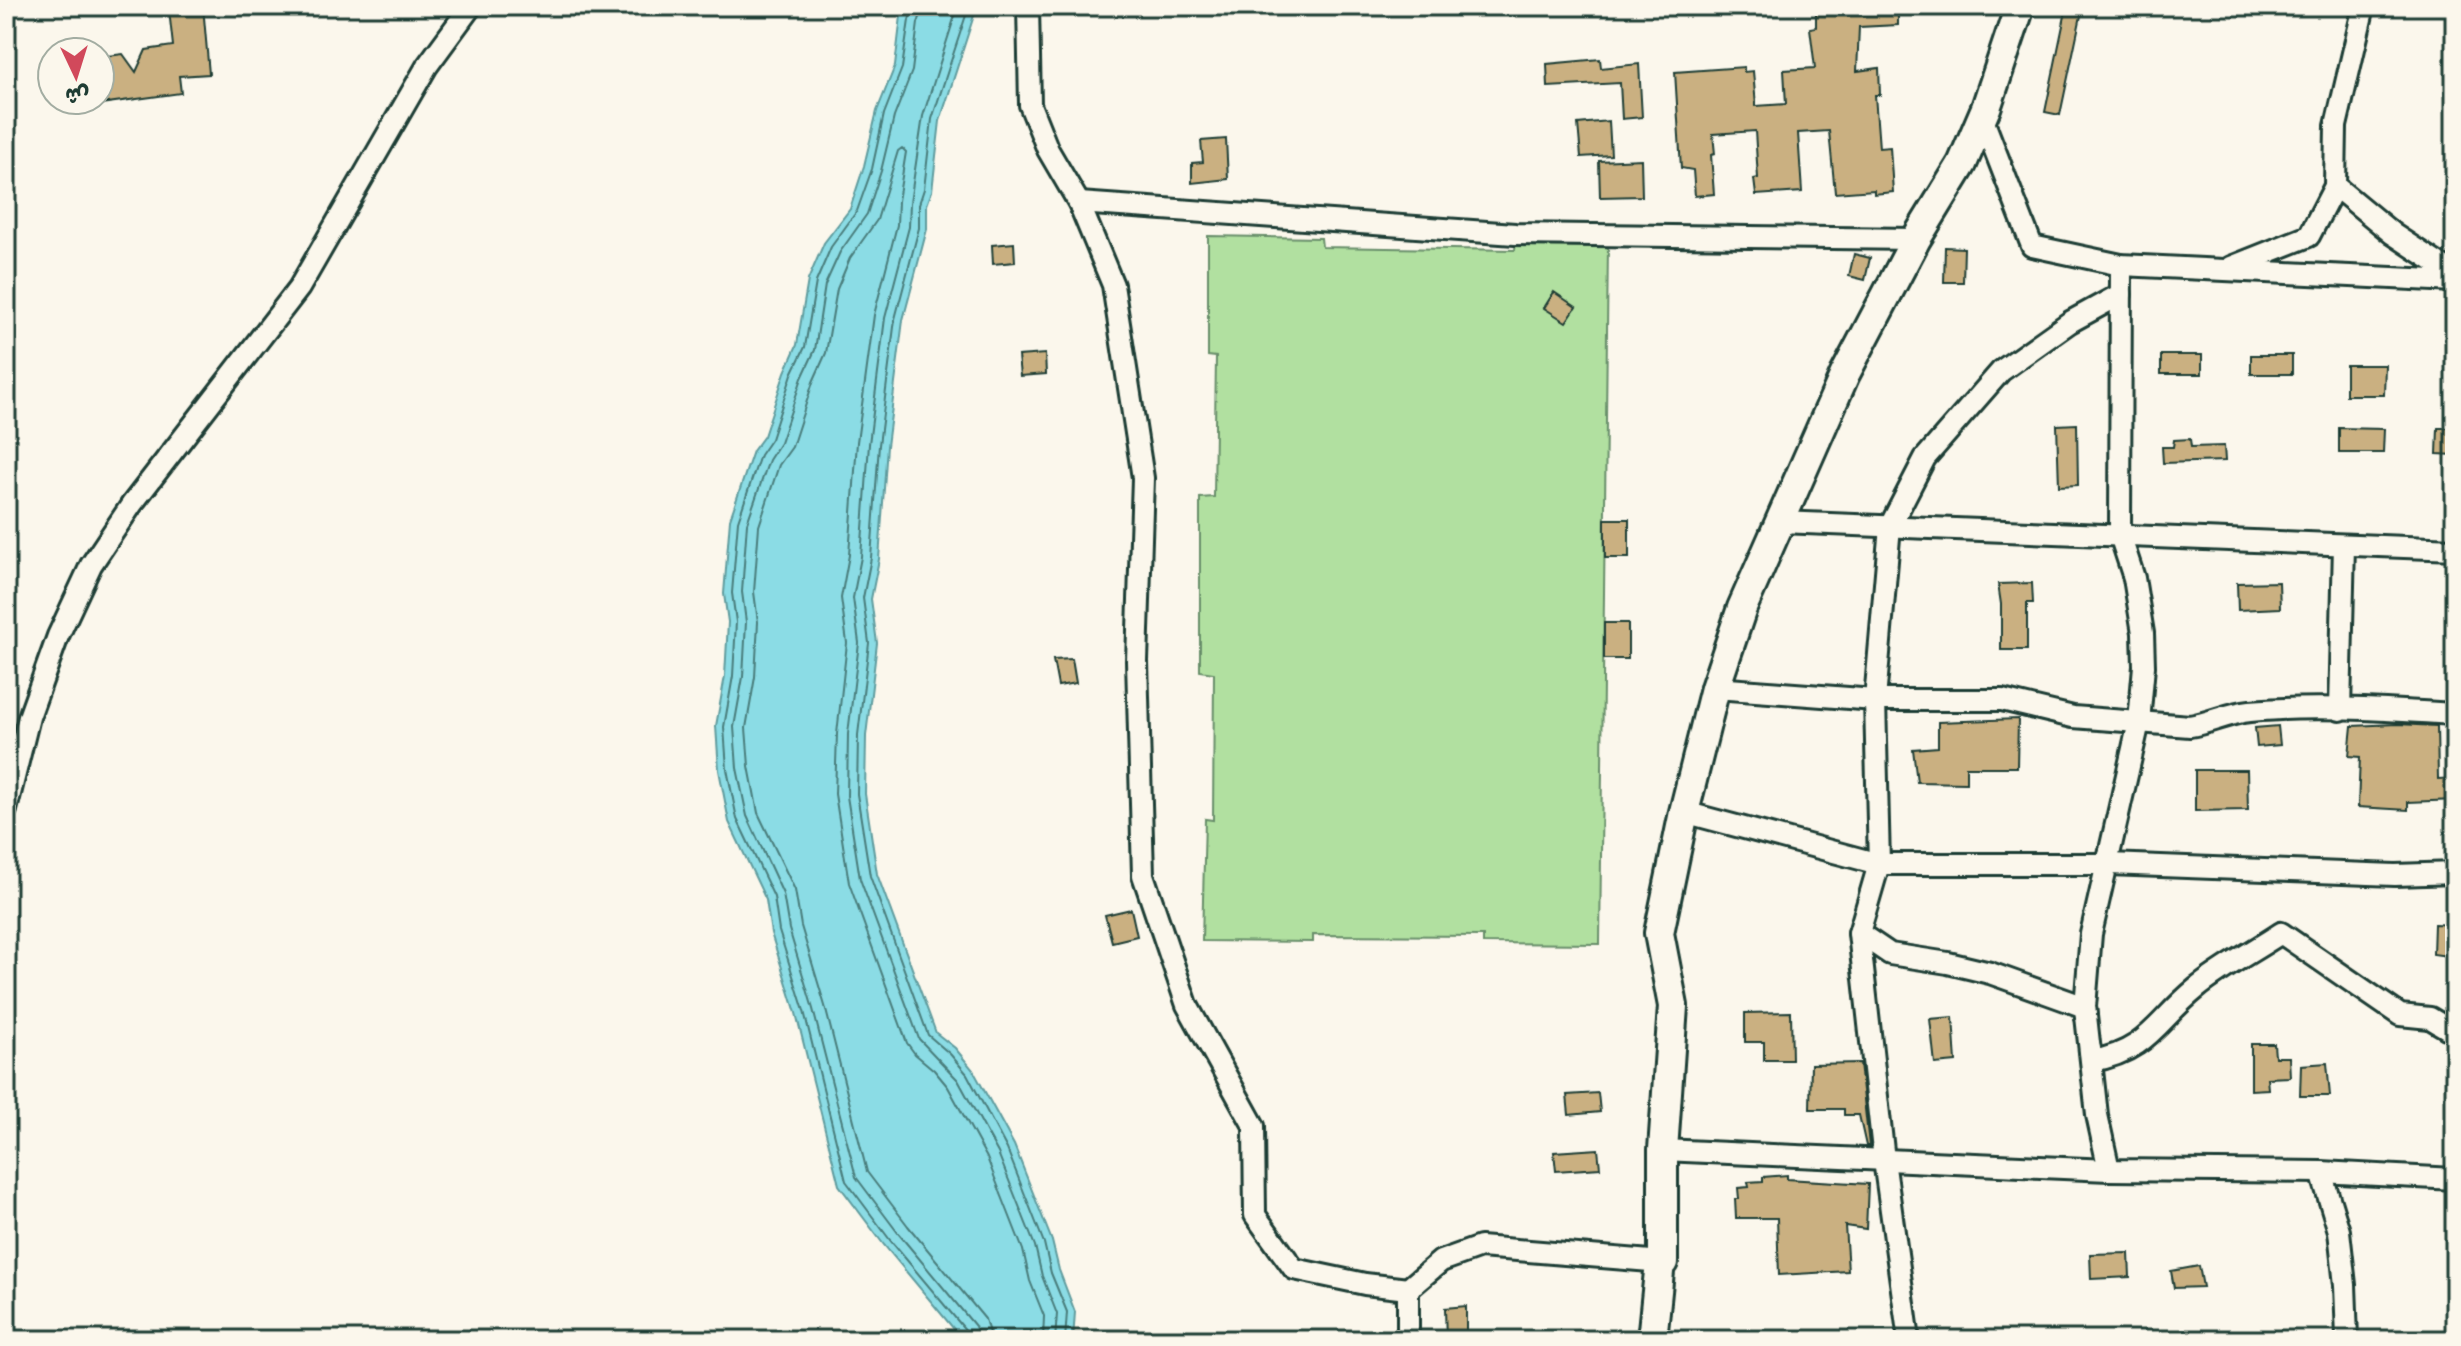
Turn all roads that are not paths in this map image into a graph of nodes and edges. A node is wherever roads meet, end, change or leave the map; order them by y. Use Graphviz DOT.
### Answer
graph roads {
  1 [pos="471,6"];
  2 [pos="2020,6"];
  3 [pos="2364,6"];
  4 [pos="1027,7"];
  5 [pos="1982,117"];
  6 [pos="2335,186"];
  7 [pos="1079,203"];
  8 [pos="1916,239"];
  9 [pos="2121,265"];
  10 [pos="2225,270"];
  11 [pos="2455,278"];
  12 [pos="2121,294"];
  13 [pos="1780,522"];
  14 [pos="1890,526"];
  15 [pos="2120,535"];
  16 [pos="2344,545"];
  17 [pos="2455,549"];
  18 [pos="1715,688"];
  19 [pos="1875,700"];
  20 [pos="2340,710"];
  21 [pos="2455,714"];
  22 [pos="2139,722"];
  23 [pos="6,810"];
  24 [pos="1684,812"];
  25 [pos="1879,864"];
  26 [pos="2109,864"];
  27 [pos="2455,873"];
  28 [pos="1859,933"];
  29 [pos="2085,1007"];
  30 [pos="2455,1033"];
  31 [pos="1663,1150"];
  32 [pos="1884,1160"];
  33 [pos="2109,1170"];
  34 [pos="2321,1172"];
  35 [pos="2455,1179"];
  36 [pos="1663,1262"];
  37 [pos="1408,1289"];
  38 [pos="1408,1340"];
  39 [pos="1652,1340"];
  40 [pos="1909,1340"];
  41 [pos="2350,1340"];
  1 -- 23 [label="street"];
  2 -- 5 [label="street"];
  3 -- 6 [label="street"];
  4 -- 7 [label="street"];
  5 -- 8 [label="street"];
  5 -- 9 [label="street"];
  6 -- 10 [label="street"];
  6 -- 11 [label="street"];
  7 -- 8 [label="street"];
  7 -- 37 [label="street"];
  8 -- 13 [label="street"];
  9 -- 10 [label="street"];
  9 -- 12 [label="street"];
  10 -- 11 [label="street"];
  12 -- 14 [label="street"];
  12 -- 15 [label="street"];
  13 -- 14 [label="street"];
  13 -- 18 [label="street"];
  14 -- 15 [label="street"];
  14 -- 19 [label="street"];
  15 -- 16 [label="street"];
  15 -- 22 [label="street"];
  16 -- 17 [label="street"];
  16 -- 20 [label="street"];
  18 -- 19 [label="street"];
  18 -- 24 [label="street"];
  19 -- 22 [label="street"];
  19 -- 25 [label="street"];
  20 -- 21 [label="street"];
  20 -- 22 [label="street"];
  22 -- 26 [label="street"];
  24 -- 25 [label="street"];
  24 -- 31 [label="street"];
  25 -- 26 [label="street"];
  25 -- 28 [label="street"];
  26 -- 27 [label="street"];
  26 -- 29 [label="street"];
  28 -- 29 [label="street"];
  28 -- 32 [label="street"];
  29 -- 30 [label="street"];
  29 -- 33 [label="street"];
  31 -- 32 [label="street"];
  31 -- 36 [label="street"];
  32 -- 33 [label="street"];
  32 -- 40 [label="street"];
  33 -- 34 [label="street"];
  34 -- 35 [label="street"];
  34 -- 41 [label="street"];
  36 -- 37 [label="street"];
  36 -- 39 [label="street"];
  37 -- 38 [label="street"];
}
